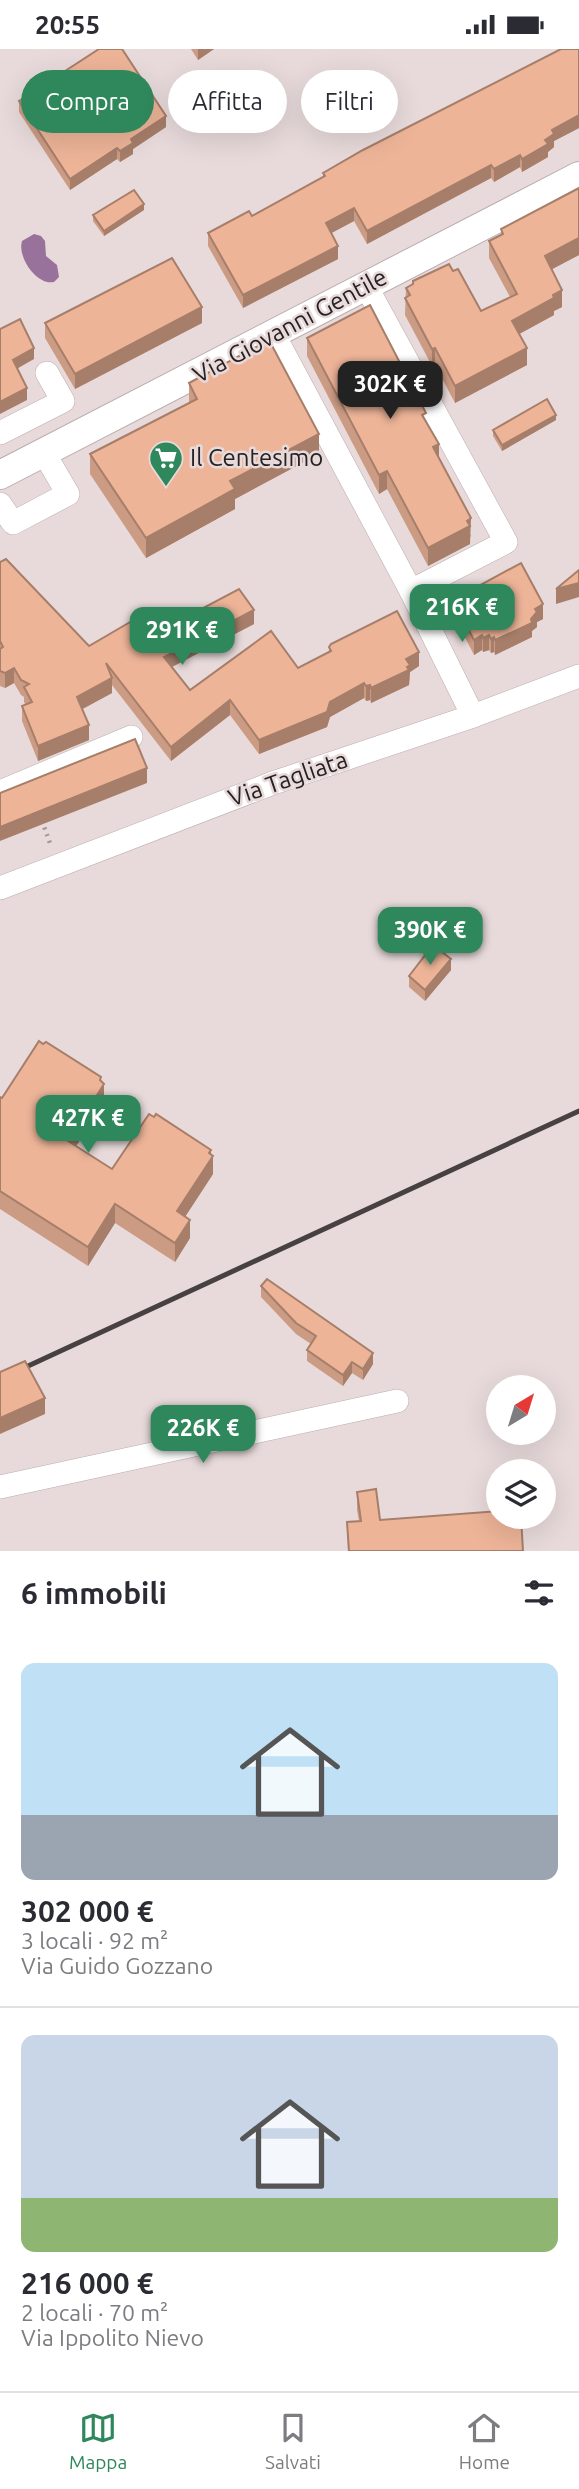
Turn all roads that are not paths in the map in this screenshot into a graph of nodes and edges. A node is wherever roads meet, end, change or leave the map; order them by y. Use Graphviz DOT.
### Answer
graph roads {
  1 [pos="579,176"];
  2 [pos="366,286"];
  3 [pos="274,335"];
  4 [pos="47,373"];
  5 [pos="0,433"];
  6 [pos="44,453"];
  7 [pos="0,475"];
  8 [pos="0,503"];
  9 [pos="411,591"];
  10 [pos="579,676"];
  11 [pos="473,716"];
  12 [pos="131,737"];
  13 [pos="0,792"];
  14 [pos="0,888"];
  15 [pos="397,1401"];
  16 [pos="0,1487"];
  1 -- 2 [label="main road, Via Giovanni Gentile"];
  2 -- 3 [label="main road, Via Giovanni Gentile"];
  2 -- 9 [label="street"];
  3 -- 6 [label="main road, Via Giovanni Gentile"];
  3 -- 9 [label="street"];
  4 -- 5 [label="street"];
  6 -- 7 [label="main road, Via Giovanni Gentile"];
  6 -- 8 [label="street"];
  9 -- 11 [label="street"];
  10 -- 11 [label="street, Via Tagliata"];
  11 -- 14 [label="street, Via Tagliata"];
  12 -- 13 [label="street"];
  15 -- 16 [label="street"];
}
